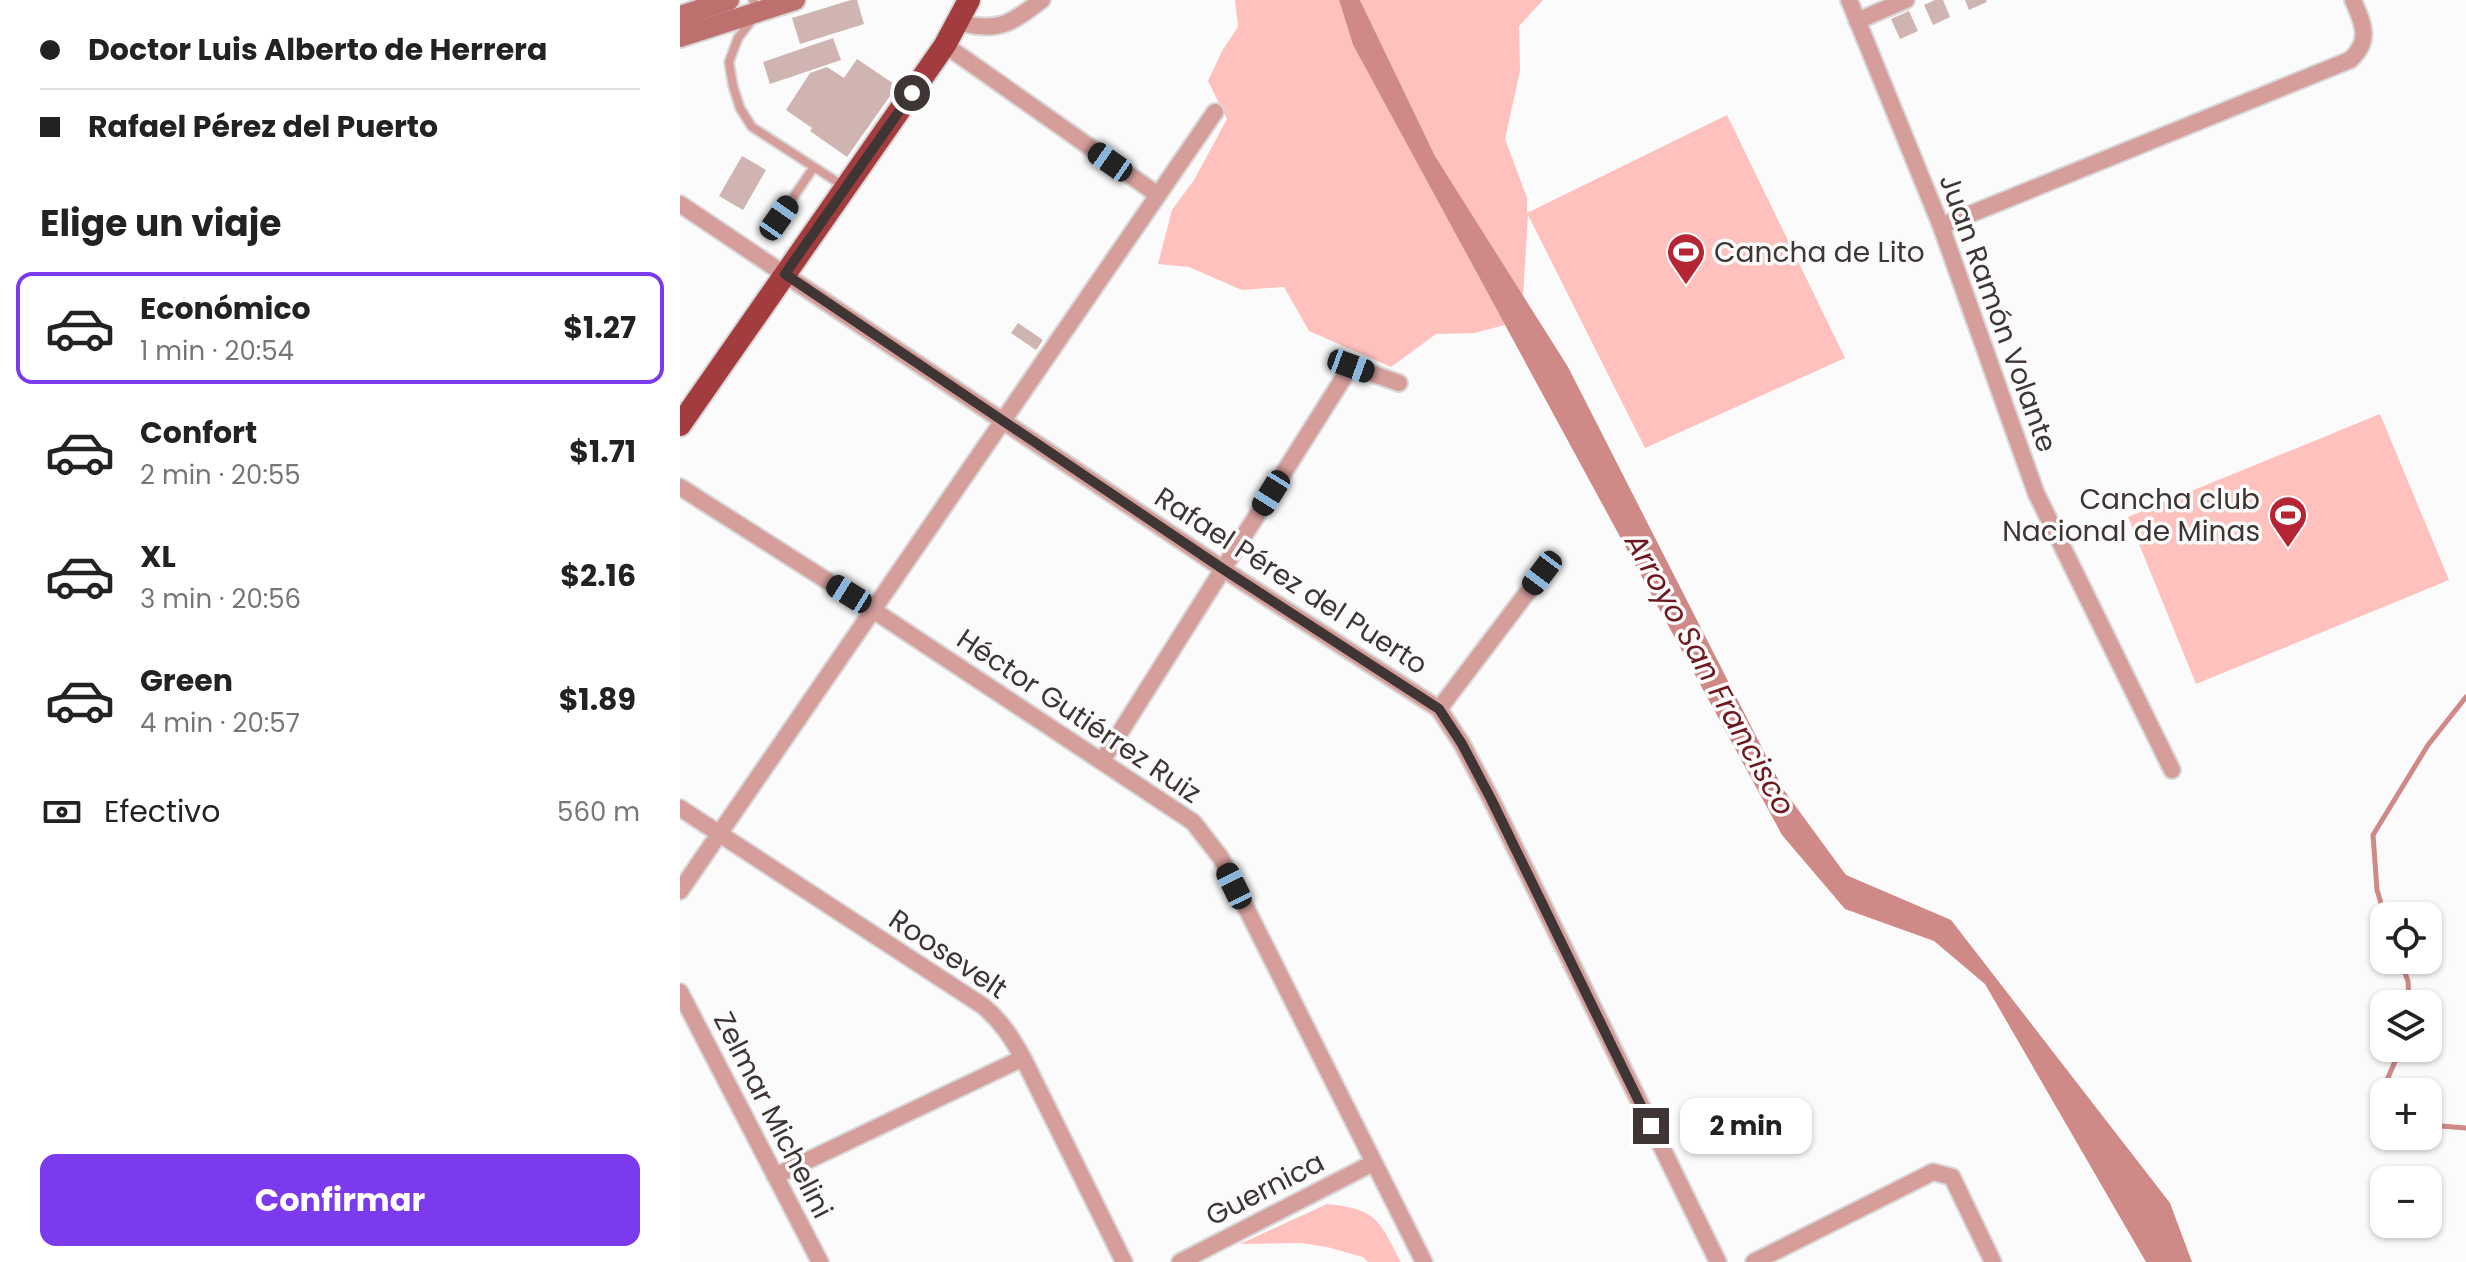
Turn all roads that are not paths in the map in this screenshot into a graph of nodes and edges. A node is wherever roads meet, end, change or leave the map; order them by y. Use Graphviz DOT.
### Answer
graph roads {
  1 [pos="729,0"];
  2 [pos="795,0"];
  3 [pos="969,0"];
  4 [pos="984,0"];
  5 [pos="1042,0"];
  6 [pos="1849,0"];
  7 [pos="1906,0"];
  8 [pos="2353,0"];
  9 [pos="756,6"];
  10 [pos="680,16"];
  11 [pos="1857,21"];
  12 [pos="965,24"];
  13 [pos="680,37"];
  14 [pos="945,45"];
  15 [pos="1215,112"];
  16 [pos="814,167"];
  17 [pos="846,188"];
  18 [pos="1158,195"];
  19 [pos="680,204"];
  20 [pos="779,218"];
  21 [pos="1941,226"];
  22 [pos="785,274"];
  23 [pos="1399,383"];
  24 [pos="1003,421"];
  25 [pos="680,425"];
  26 [pos="680,487"];
  27 [pos="1223,569"];
  28 [pos="1542,573"];
  29 [pos="873,610"];
  30 [pos="1439,709"];
  31 [pos="1102,761"];
  32 [pos="2172,770"];
  33 [pos="680,808"];
  34 [pos="720,835"];
  35 [pos="680,891"];
  36 [pos="680,992"];
  37 [pos="1023,1058"];
  38 [pos="1373,1163"];
  39 [pos="775,1176"];
  40 [pos="820,1262"];
  41 [pos="1124,1262"];
  42 [pos="1180,1262"];
  43 [pos="1424,1262"];
  44 [pos="1718,1262"];
  45 [pos="1754,1262"];
  46 [pos="1993,1262"];
  1 -- 10 [label="main road"];
  2 -- 9 [label="main road"];
  3 -- 14 [label="highway"];
  4 -- 12 [label="highway"];
  5 -- 12 [label="street"];
  6 -- 11 [label="street, Juan Ramón Volante"];
  7 -- 11 [label="street"];
  8 -- 21 [label="street"];
  9 -- 13 [label="main road"];
  9 -- 16 [label="lane"];
  11 -- 21 [label="street, Juan Ramón Volante"];
  12 -- 14 [label="highway"];
  14 -- 17 [label="highway"];
  14 -- 18 [label="street"];
  15 -- 18 [label="street"];
  16 -- 17 [label="lane"];
  16 -- 20 [label="lane"];
  17 -- 22 [label="highway"];
  18 -- 24 [label="street"];
  19 -- 22 [label="street, Rafael Pérez del Puerto"];
  21 -- 32 [label="street, Juan Ramón Volante"];
  22 -- 24 [label="street, Rafael Pérez del Puerto"];
  22 -- 25 [label="highway"];
  23 -- 27 [label="street"];
  24 -- 27 [label="street, Rafael Pérez del Puerto"];
  24 -- 29 [label="street"];
  26 -- 29 [label="street, Héctor Gutiérrez Ruiz"];
  27 -- 30 [label="street, Rafael Pérez del Puerto"];
  27 -- 31 [label="street"];
  28 -- 30 [label="street"];
  29 -- 31 [label="street, Héctor Gutiérrez Ruiz"];
  29 -- 34 [label="street"];
  30 -- 44 [label="street, Rafael Pérez del Puerto"];
  31 -- 38 [label="street, Héctor Gutiérrez Ruiz"];
  33 -- 34 [label="street, Roosevelt"];
  34 -- 35 [label="street"];
  34 -- 37 [label="street, Roosevelt"];
  36 -- 39 [label="street, Zelmar Michelini"];
  37 -- 39 [label="street"];
  37 -- 41 [label="street, Roosevelt"];
  38 -- 42 [label="street, Guernica"];
  38 -- 43 [label="street, Héctor Gutiérrez Ruiz"];
  39 -- 40 [label="street, Zelmar Michelini"];
  45 -- 46 [label="street"];
}
